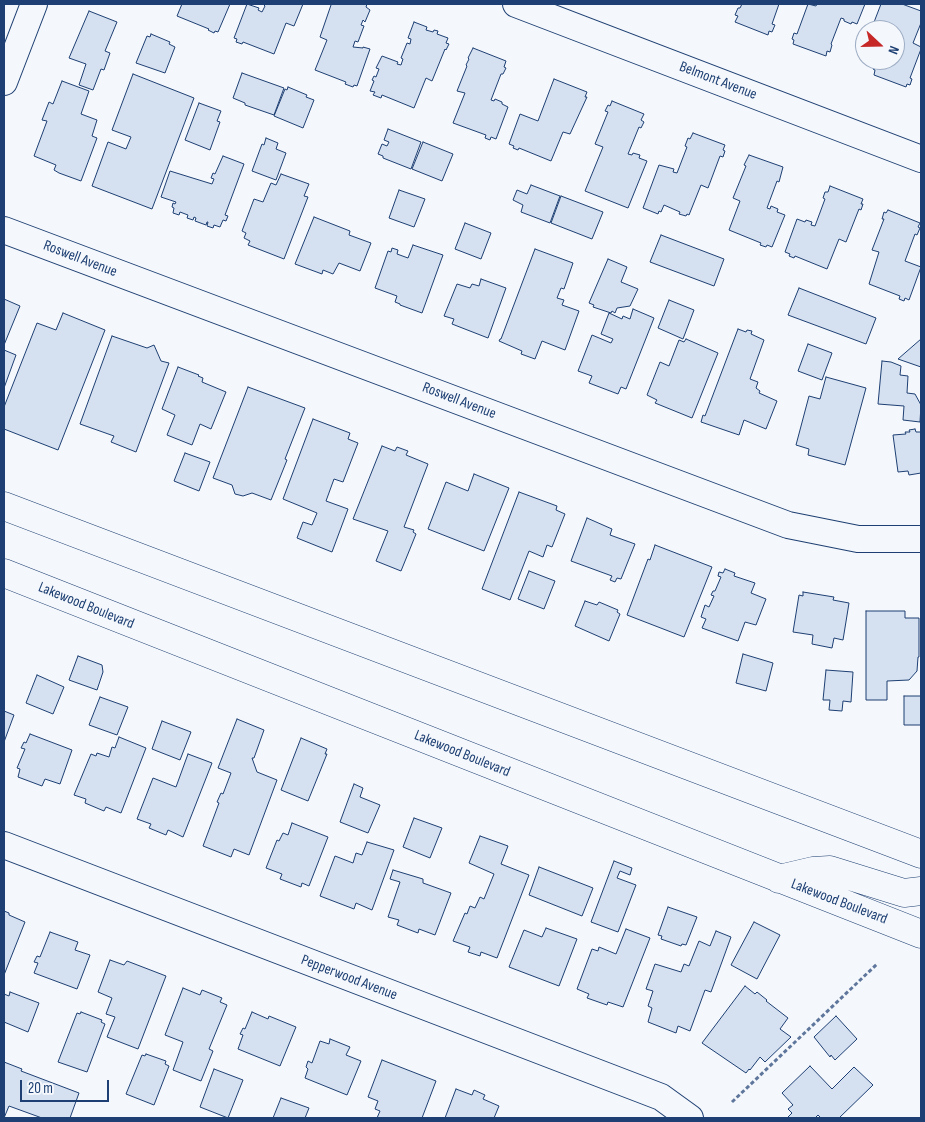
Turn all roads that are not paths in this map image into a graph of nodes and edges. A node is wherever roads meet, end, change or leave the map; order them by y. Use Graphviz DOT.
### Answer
graph roads {
  1 [pos="34,4"];
  2 [pos="516,4"];
  3 [pos="4,82"];
  4 [pos="921,159"];
  5 [pos="4,230"];
  6 [pos="4,506"];
  7 [pos="921,539"];
  8 [pos="4,573"];
  9 [pos="4,845"];
  10 [pos="921,854"];
  11 [pos="779,879"];
  12 [pos="921,891"];
  13 [pos="921,934"];
  14 [pos="690,1118"];
  1 -- 3 [label="street"];
  2 -- 4 [label="street, Belmont Avenue"];
  5 -- 7 [label="street, Roswell Avenue"];
  6 -- 10 [label="main road"];
  8 -- 11 [label="main road, Lakewood Boulevard"];
  9 -- 14 [label="street, Pepperwood Avenue"];
  11 -- 12 [label="main road"];
  11 -- 13 [label="main road, Lakewood Boulevard"];
}
